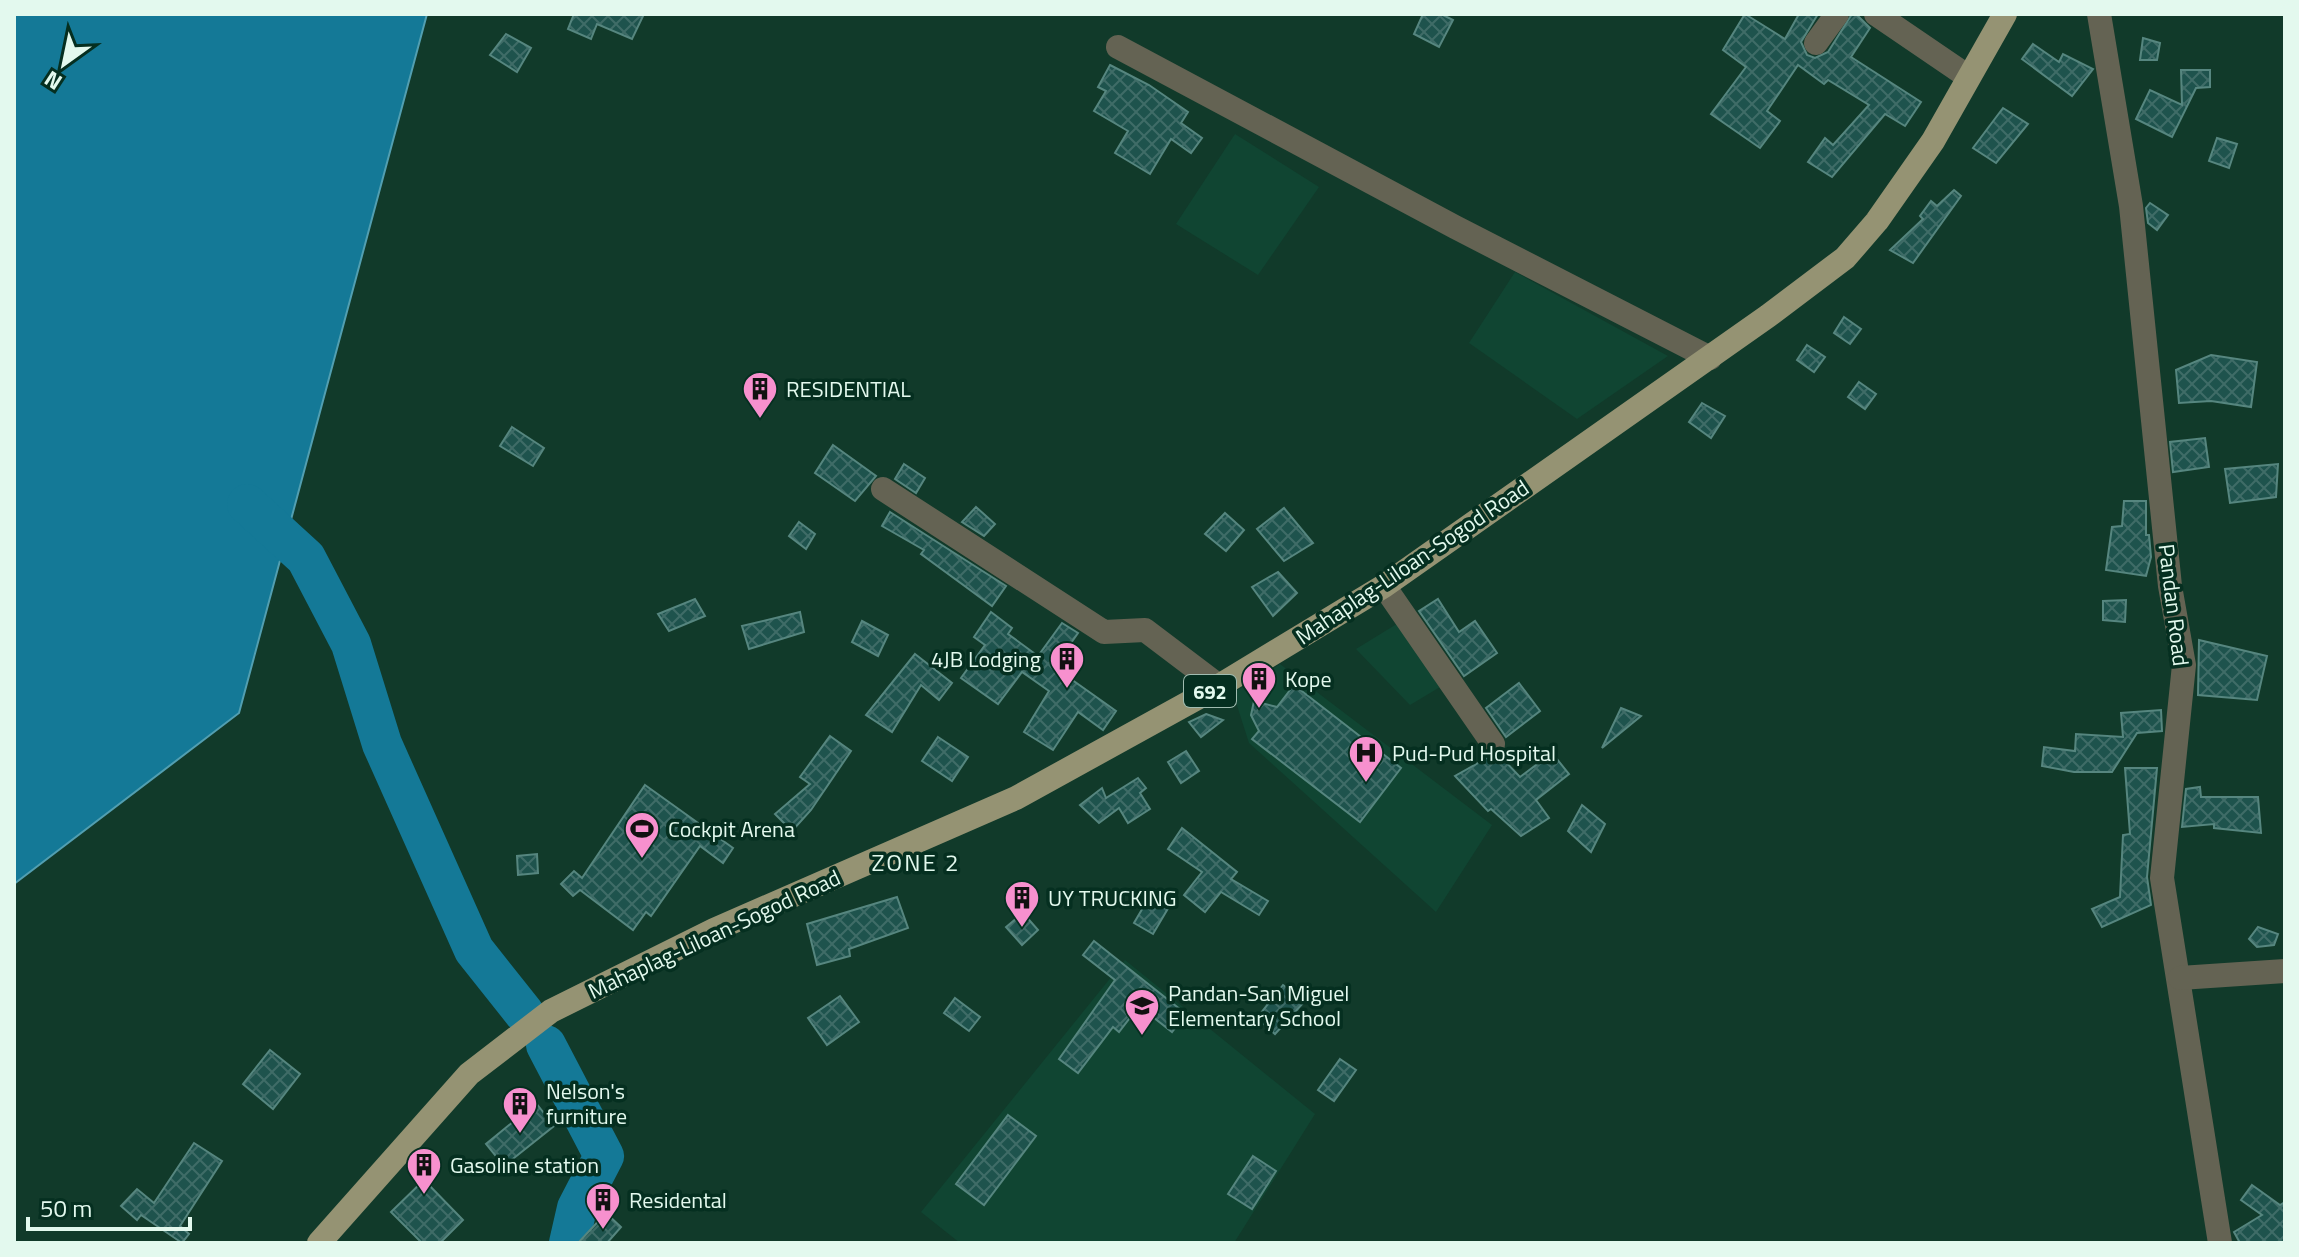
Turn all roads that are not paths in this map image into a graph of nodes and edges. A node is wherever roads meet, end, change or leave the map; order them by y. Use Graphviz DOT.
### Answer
graph roads {
  1 [pos="1837,14"];
  2 [pos="1876,14"];
  3 [pos="2005,14"];
  4 [pos="2099,14"];
  5 [pos="1816,43"];
  6 [pos="1118,47"];
  7 [pos="1967,76"];
  8 [pos="1710,358"];
  9 [pos="883,489"];
  10 [pos="1384,586"];
  11 [pos="1219,686"];
  12 [pos="1493,744"];
  13 [pos="2285,971"];
  14 [pos="2180,978"];
  15 [pos="319,1243"];
  16 [pos="2220,1243"];
  1 -- 5 [label="street"];
  2 -- 7 [label="street"];
  3 -- 7 [label="main road, Mahaplag-Liloan-Sogod Road / 692"];
  4 -- 14 [label="street, Pandan Road"];
  6 -- 8 [label="street"];
  7 -- 8 [label="main road, Mahaplag-Liloan-Sogod Road / 692"];
  8 -- 10 [label="main road, Mahaplag-Liloan-Sogod Road / 692"];
  9 -- 11 [label="street"];
  10 -- 11 [label="main road, Mahaplag-Liloan-Sogod Road / 692"];
  10 -- 12 [label="street"];
  11 -- 15 [label="main road, Mahaplag-Liloan-Sogod Road / 692"];
  13 -- 14 [label="street"];
  14 -- 16 [label="street, Pandan Road"];
}
